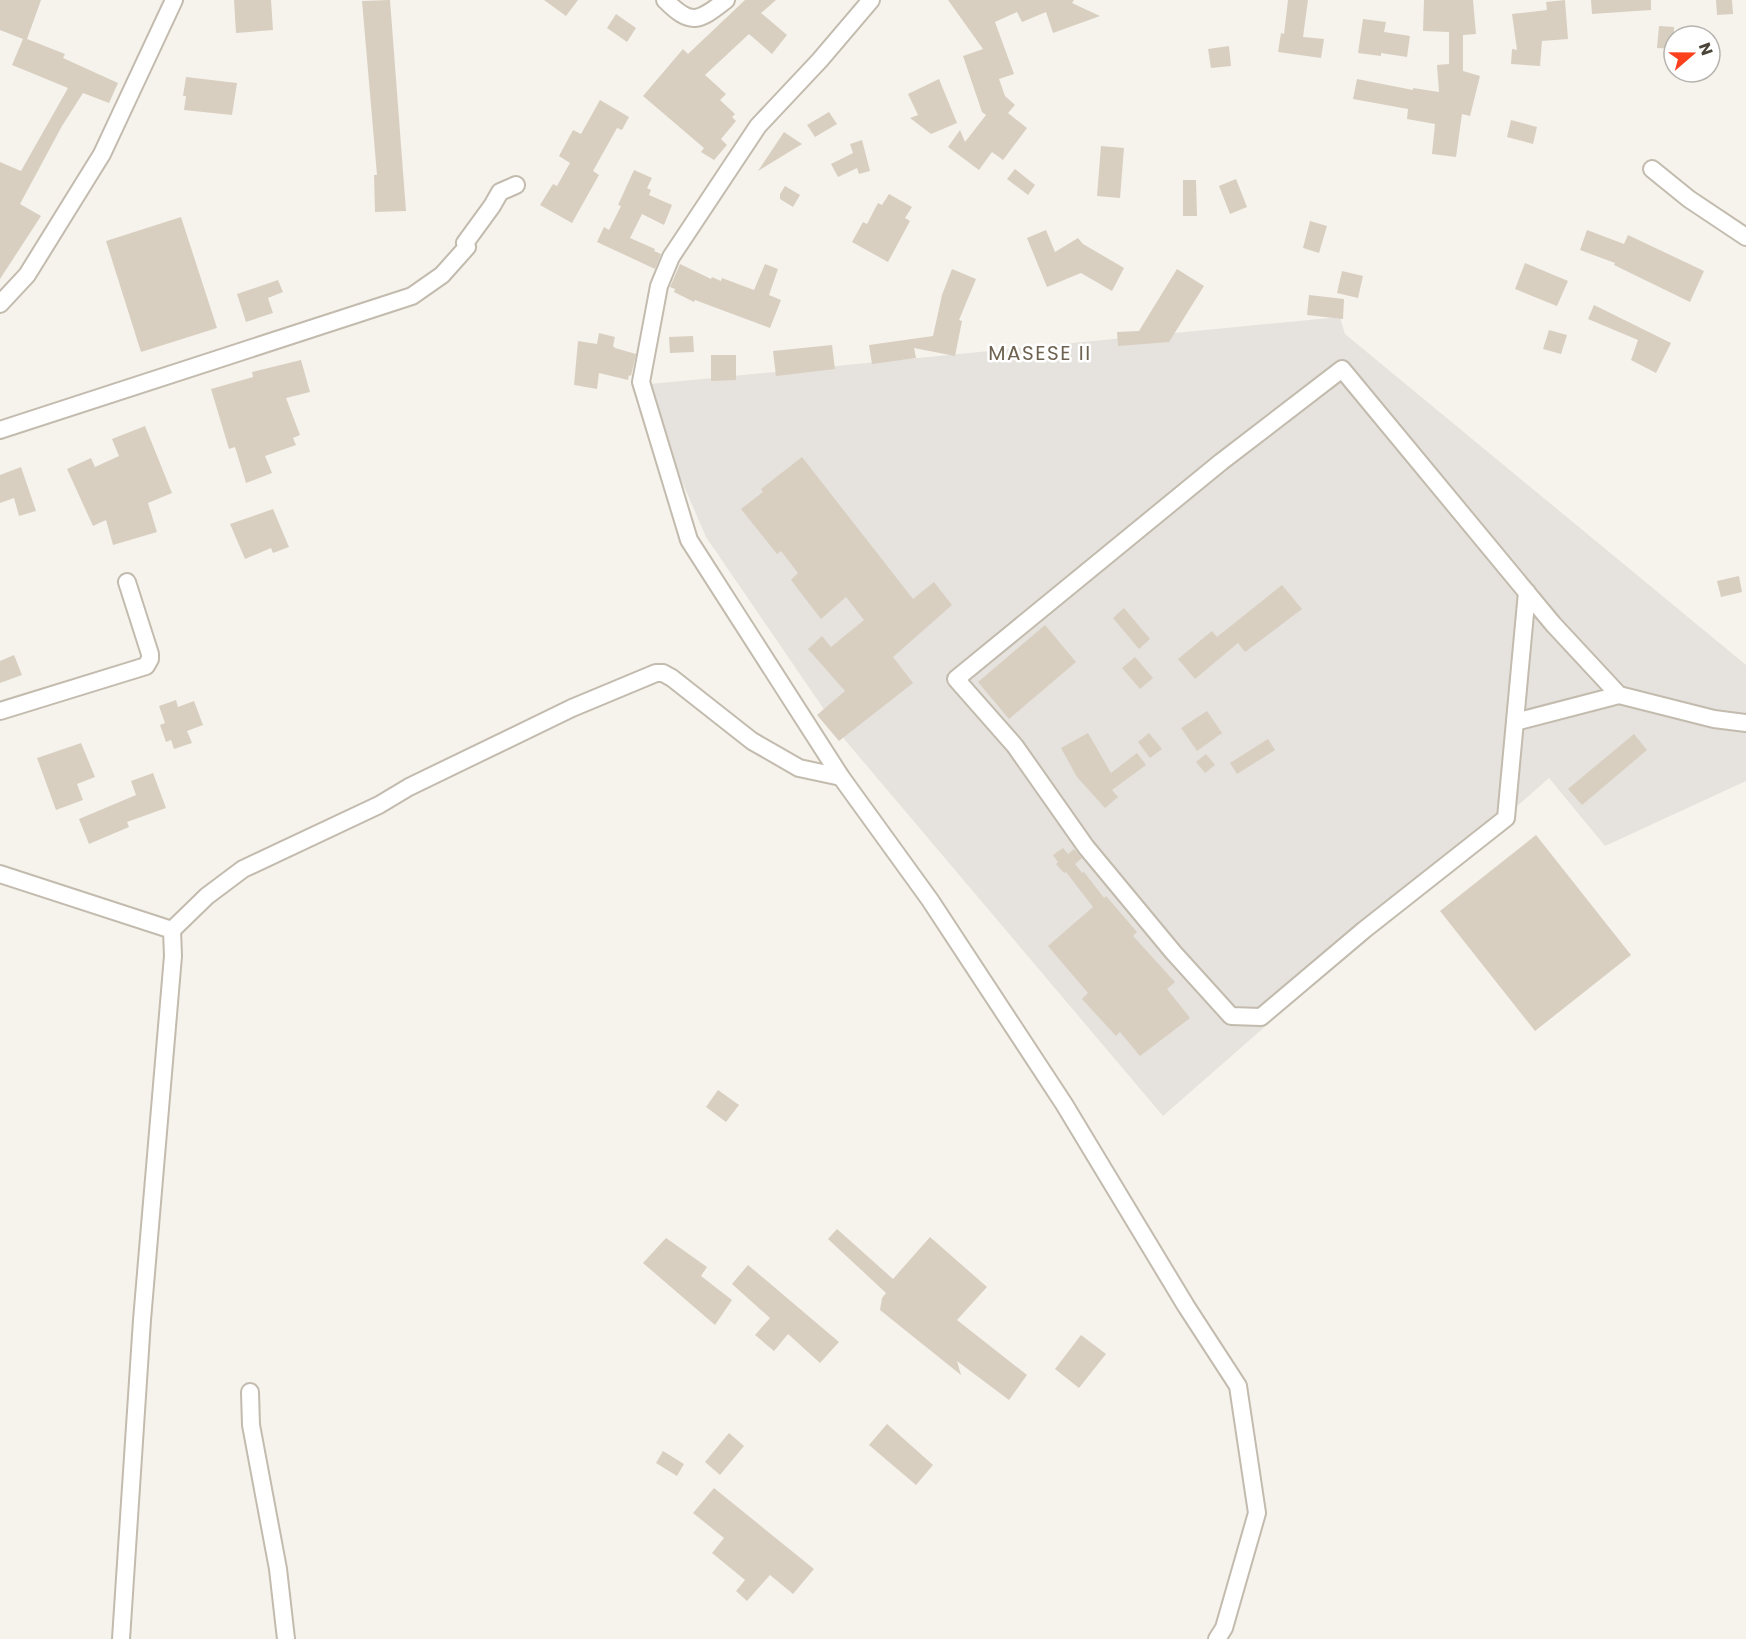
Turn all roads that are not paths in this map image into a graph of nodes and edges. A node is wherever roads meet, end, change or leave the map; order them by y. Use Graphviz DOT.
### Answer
graph roads {
  1 [pos="174,0"];
  2 [pos="665,0"];
  3 [pos="726,0"];
  4 [pos="871,0"];
  5 [pos="1652,170"];
  6 [pos="516,186"];
  7 [pos="1746,237"];
  8 [pos="0,304"];
  9 [pos="0,430"];
  10 [pos="127,582"];
  11 [pos="1527,592"];
  12 [pos="1619,695"];
  13 [pos="0,711"];
  14 [pos="1515,722"];
  15 [pos="1746,723"];
  16 [pos="841,777"];
  17 [pos="0,874"];
  18 [pos="172,930"];
  19 [pos="250,1392"];
  20 [pos="121,1639"];
  21 [pos="286,1639"];
  22 [pos="1217,1639"];
  1 -- 8 [label="street"];
  2 -- 3 [label="street"];
  4 -- 16 [label="street"];
  5 -- 7 [label="street"];
  6 -- 9 [label="street"];
  10 -- 13 [label="street"];
  11 -- 12 [label="street"];
  11 -- 14 [label="street"];
  11 -- 14 [label="street"];
  12 -- 14 [label="street"];
  12 -- 15 [label="street"];
  16 -- 18 [label="street"];
  16 -- 22 [label="street"];
  17 -- 18 [label="street"];
  18 -- 20 [label="street"];
  19 -- 21 [label="street"];
}
